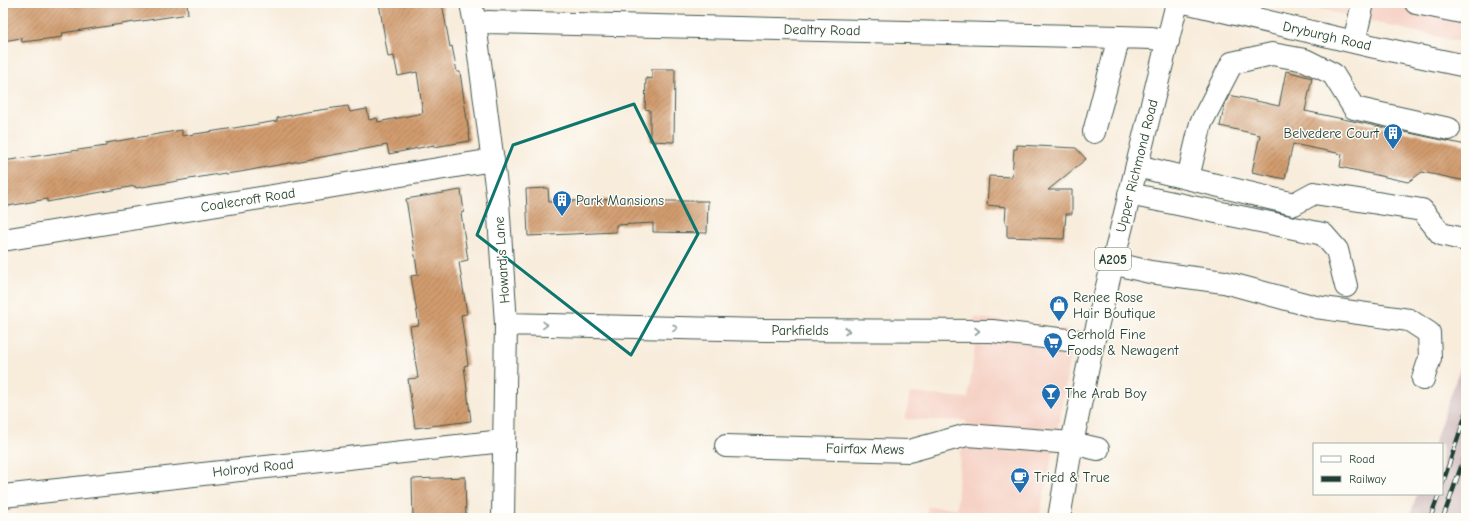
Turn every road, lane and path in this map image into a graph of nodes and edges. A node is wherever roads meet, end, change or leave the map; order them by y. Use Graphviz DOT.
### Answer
graph roads {
  1 [pos="1177,3"];
  2 [pos="1189,3"];
  3 [pos="1364,3"];
  4 [pos="1416,3"];
  5 [pos="473,13"];
  6 [pos="1466,13"];
  7 [pos="1119,37"];
  8 [pos="1168,41"];
  9 [pos="1354,42"];
  10 [pos="1466,66"];
  11 [pos="1449,129"];
  12 [pos="1094,132"];
  13 [pos="493,160"];
  14 [pos="1137,166"];
  15 [pos="1188,178"];
  16 [pos="1129,194"];
  17 [pos="3,240"];
  18 [pos="1466,240"];
  19 [pos="1112,263"];
  20 [pos="1346,286"];
  21 [pos="506,324"];
  22 [pos="1093,343"];
  23 [pos="1423,378"];
  24 [pos="503,441"];
  25 [pos="1072,443"];
  26 [pos="726,446"];
  27 [pos="1098,449"];
  28 [pos="3,496"];
  29 [pos="503,518"];
  30 [pos="1059,518"];
  1 -- 8 [label="main road, Upper Richmond Road / A205"];
  2 -- 9 [label="main road, Dryburgh Road"];
  3 -- 9 [label="main road"];
  4 -- 6 [label="main road"];
  5 -- 7 [label="main road, Dealtry Road"];
  5 -- 13 [label="main road, Howard's Lane"];
  7 -- 8 [label="main road, Dealtry Road"];
  7 -- 12 [label="main road"];
  8 -- 14 [label="main road, Upper Richmond Road / A205"];
  9 -- 10 [label="main road, Dryburgh Road"];
  11 -- 15 [label="main road"];
  13 -- 17 [label="main road, Coalecroft Road"];
  13 -- 21 [label="main road, Howard's Lane"];
  14 -- 15 [label="main road"];
  14 -- 16 [label="main road, Upper Richmond Road / A205"];
  15 -- 18 [label="main road"];
  16 -- 19 [label="main road, Upper Richmond Road / A205"];
  16 -- 20 [label="main road"];
  19 -- 22 [label="main road, Upper Richmond Road / A205"];
  19 -- 23 [label="main road"];
  21 -- 22 [label="main road, Parkfields, one-way"];
  21 -- 24 [label="main road, Howard's Lane"];
  22 -- 25 [label="main road, Upper Richmond Road / A205"];
  24 -- 28 [label="main road, Holroyd Road"];
  24 -- 29 [label="main road, Howard's Lane"];
  25 -- 26 [label="main road, Fairfax Mews"];
  25 -- 27 [label="main road, Fairfax Mews"];
  25 -- 30 [label="main road, Upper Richmond Road / A205"];
}
